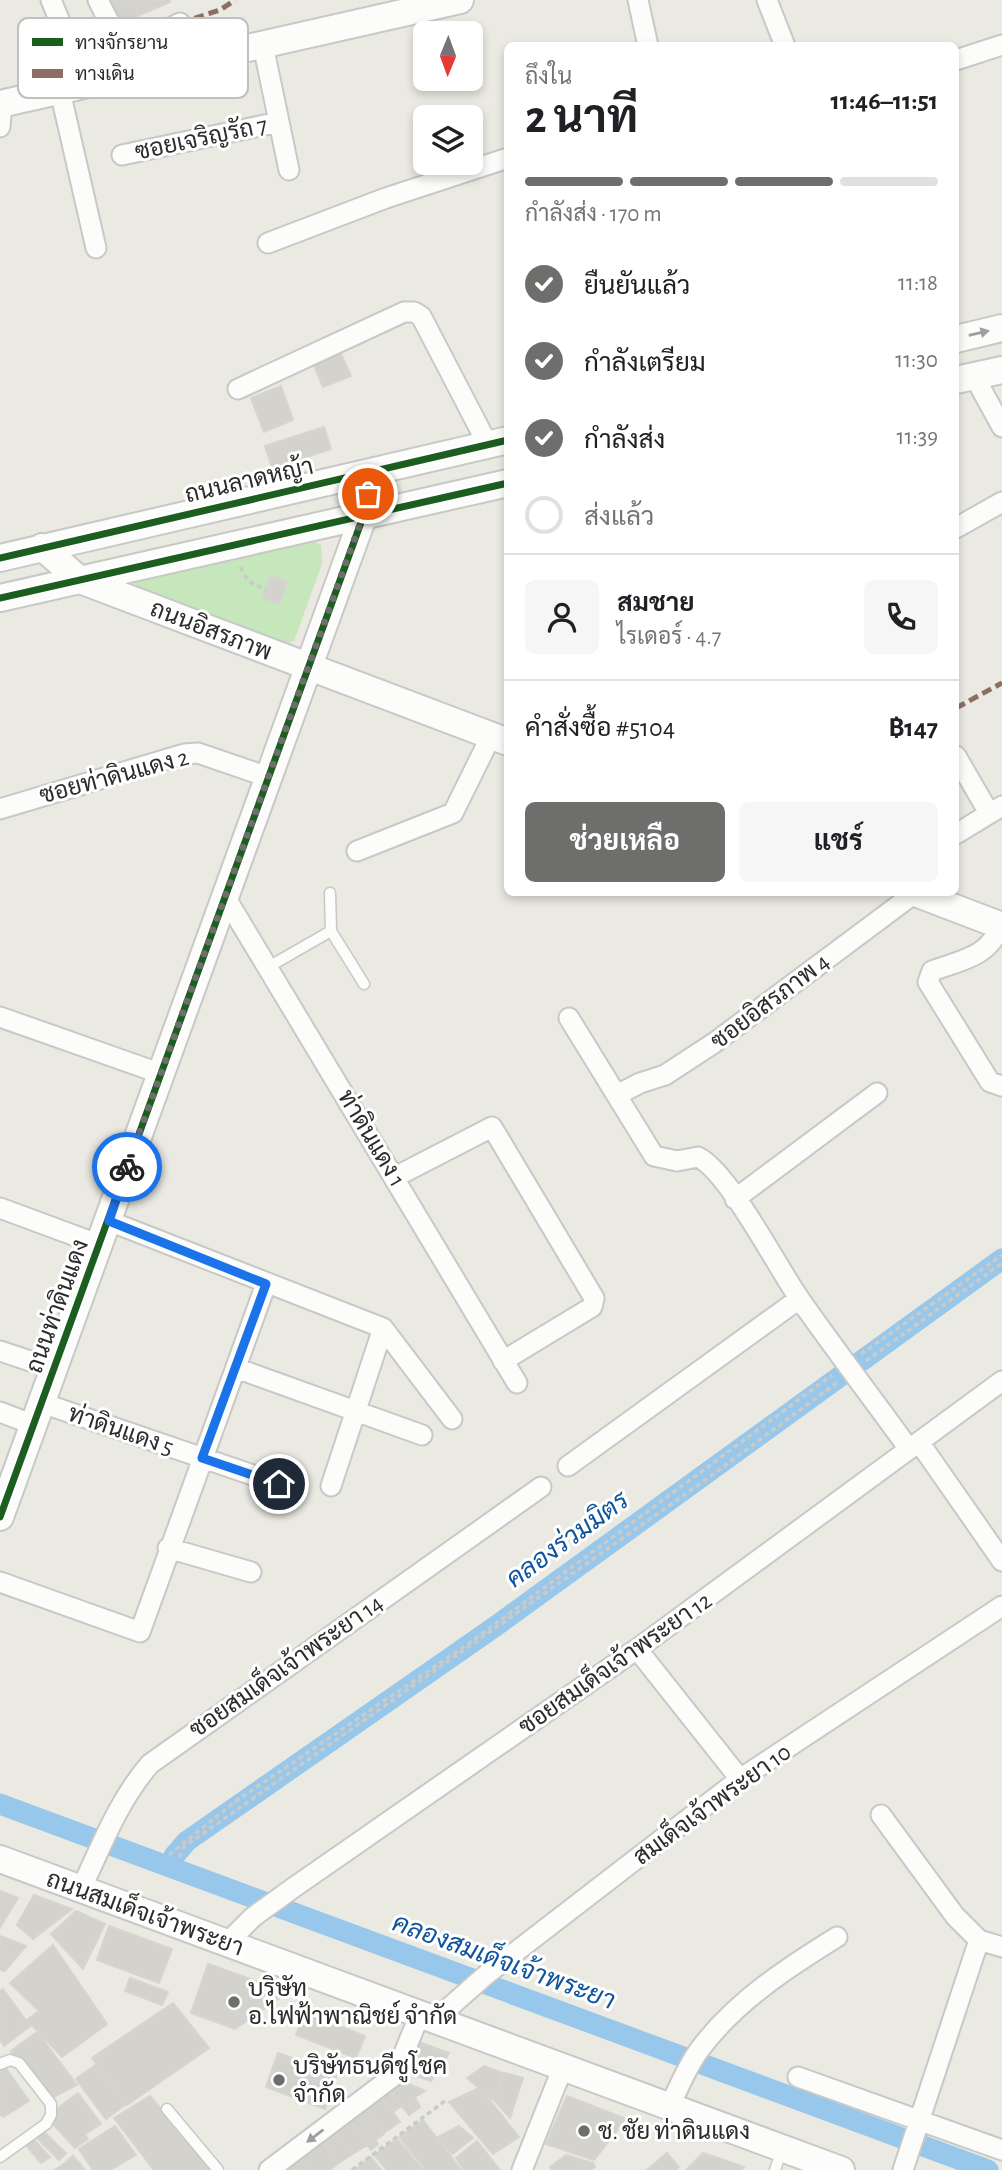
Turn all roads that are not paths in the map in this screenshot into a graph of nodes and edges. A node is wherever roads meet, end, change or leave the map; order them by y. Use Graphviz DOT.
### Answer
graph roads {
  1 [pos="51,0"];
  2 [pos="98,0"];
  3 [pos="460,0"];
  4 [pos="638,0"];
  5 [pos="768,0"];
  6 [pos="58,18"];
  7 [pos="107,18"];
  8 [pos="647,42"];
  9 [pos="784,42"];
  10 [pos="262,45"];
  11 [pos="1002,45"];
  12 [pos="248,47"];
  13 [pos="959,59"];
  14 [pos="40,98"];
  15 [pos="62,98"];
  16 [pos="1,112"];
  17 [pos="279,122"];
  18 [pos="122,155"];
  19 [pos="504,159"];
  20 [pos="289,170"];
  21 [pos="268,243"];
  22 [pos="96,248"];
  23 [pos="1002,328"];
  24 [pos="959,338"];
  25 [pos="986,376"];
  26 [pos="238,389"];
  27 [pos="1002,427"];
  28 [pos="498,443"];
  29 [pos="373,472"];
  30 [pos="504,484"];
  31 [pos="1002,502"];
  32 [pos="363,516"];
  33 [pos="959,526"];
  34 [pos="42,547"];
  35 [pos="0,558"];
  36 [pos="80,580"];
  37 [pos="0,598"];
  38 [pos="308,668"];
  39 [pos="499,739"];
  40 [pos="959,760"];
  41 [pos="268,777"];
  42 [pos="0,809"];
  43 [pos="996,809"];
  44 [pos="959,832"];
  45 [pos="357,851"];
  46 [pos="330,893"];
  47 [pos="225,895"];
  48 [pos="910,896"];
  49 [pos="922,896"];
  50 [pos="1001,925"];
  51 [pos="331,931"];
  52 [pos="270,966"];
  53 [pos="365,984"];
  54 [pos="0,1017"];
  55 [pos="569,1018"];
  56 [pos="159,1073"];
  57 [pos="1002,1086"];
  58 [pos="877,1093"];
  59 [pos="617,1094"];
  60 [pos="395,1177"];
  61 [pos="735,1199"];
  62 [pos="0,1208"];
  63 [pos="104,1233"];
  64 [pos="266,1284"];
  65 [pos="799,1299"];
  66 [pos="383,1328"];
  67 [pos="0,1350"];
  68 [pos="503,1360"];
  69 [pos="236,1368"];
  70 [pos="54,1369"];
  71 [pos="1002,1381"];
  72 [pos="517,1383"];
  73 [pos="0,1412"];
  74 [pos="354,1412"];
  75 [pos="38,1414"];
  76 [pos="452,1419"];
  77 [pos="422,1435"];
  78 [pos="914,1445"];
  79 [pos="202,1458"];
  80 [pos="568,1466"];
  81 [pos="279,1484"];
  82 [pos="331,1486"];
  83 [pos="5,1487"];
  84 [pos="541,1487"];
  85 [pos="0,1517"];
  86 [pos="168,1548"];
  87 [pos="1002,1561"];
  88 [pos="251,1572"];
  89 [pos="0,1582"];
  90 [pos="1002,1606"];
  91 [pos="637,1649"];
  92 [pos="740,1779"];
  93 [pos="881,1815"];
  94 [pos="0,1859"];
  95 [pos="87,1878"];
  96 [pos="837,1937"];
  97 [pos="979,1940"];
  98 [pos="227,1943"];
  99 [pos="1002,1947"];
  100 [pos="428,2017"];
  101 [pos="0,2064"];
  102 [pos="562,2067"];
  103 [pos="798,2077"];
  104 [pos="669,2106"];
  105 [pos="167,2109"];
  106 [pos="919,2127"];
  107 [pos="1002,2150"];
  108 [pos="0,2157"];
  109 [pos="779,2159"];
  110 [pos="904,2168"];
  111 [pos="218,2170"];
  112 [pos="269,2170"];
  113 [pos="522,2170"];
  114 [pos="841,2170"];
  1 -- 6 [label="street"];
  2 -- 7 [label="street"];
  3 -- 10 [label="main road"];
  4 -- 8 [label="street"];
  5 -- 9 [label="street"];
  10 -- 12 [label="main road"];
  10 -- 17 [label="street, ซอยเจริญรัถ 7"];
  11 -- 13 [label="street"];
  14 -- 16 [label="main road"];
  15 -- 22 [label="street"];
  17 -- 18 [label="street, ซอยเจริญรัถ 7"];
  17 -- 20 [label="street, ซอยเจริญรัถ 7"];
  19 -- 21 [label="street"];
  24 -- 23 [label="main road, one-way"];
  25 -- 27 [label="street"];
  26 -- 28 [label="street"];
  28 -- 29 [label="main road, ถนนลาดหญ้า"];
  29 -- 32 [label="main road, ถนนท่าดินแดง"];
  29 -- 34 [label="main road, ถนนลาดหญ้า"];
  30 -- 32 [label="main road"];
  31 -- 33 [label="street"];
  32 -- 36 [label="main road"];
  32 -- 38 [label="main road, ถนนท่าดินแดง"];
  34 -- 35 [label="main road, ถนนลาดหญ้า"];
  34 -- 36 [label="main road, ถนนอิสรภาพ"];
  36 -- 37 [label="main road"];
  36 -- 38 [label="main road, ถนนอิสรภาพ"];
  38 -- 39 [label="main road, ถนนอิสรภาพ"];
  38 -- 41 [label="main road, ถนนท่าดินแดง"];
  39 -- 45 [label="street"];
  40 -- 43 [label="street"];
  41 -- 42 [label="street, ซอยท่าดินแดง 2"];
  41 -- 47 [label="main road, ถนนท่าดินแดง"];
  43 -- 44 [label="street"];
  46 -- 51 [label="lane"];
  47 -- 52 [label="street, ท่าดินแดง 1"];
  47 -- 56 [label="main road, ถนนท่าดินแดง"];
  48 -- 59 [label="street, ซอยอิสรภาพ 4"];
  49 -- 50 [label="main road"];
  50 -- 57 [label="street"];
  51 -- 52 [label="lane"];
  51 -- 53 [label="lane"];
  52 -- 60 [label="street, ท่าดินแดง 1"];
  54 -- 56 [label="street"];
  55 -- 59 [label="street"];
  56 -- 63 [label="main road, ถนนท่าดินแดง"];
  58 -- 61 [label="street"];
  59 -- 61 [label="street"];
  60 -- 68 [label="street, ท่าดินแดง 1"];
  60 -- 68 [label="street"];
  61 -- 65 [label="street"];
  62 -- 63 [label="street"];
  63 -- 64 [label="street"];
  63 -- 70 [label="main road, ถนนท่าดินแดง"];
  64 -- 66 [label="street"];
  64 -- 69 [label="street"];
  65 -- 78 [label="street"];
  65 -- 80 [label="street"];
  66 -- 74 [label="street"];
  66 -- 76 [label="street"];
  67 -- 70 [label="street"];
  68 -- 72 [label="street, ท่าดินแดง 1"];
  69 -- 74 [label="street"];
  69 -- 79 [label="street"];
  70 -- 75 [label="main road, ถนนท่าดินแดง"];
  71 -- 78 [label="street, ซอยสมเด็จเจ้าพระยา 12"];
  73 -- 75 [label="street, ท่าดินแดง 5"];
  74 -- 77 [label="street"];
  74 -- 82 [label="street"];
  75 -- 79 [label="street, ท่าดินแดง 5"];
  75 -- 83 [label="main road, ถนนท่าดินแดง"];
  78 -- 87 [label="street"];
  78 -- 91 [label="street, ซอยสมเด็จเจ้าพระยา 12"];
  79 -- 81 [label="street, ท่าดินแดง 5"];
  79 -- 86 [label="street"];
  83 -- 85 [label="main road, ถนนท่าดินแดง"];
  84 -- 95 [label="street, ซอยสมเด็จเจ้าพระยา 14"];
  86 -- 88 [label="street"];
  86 -- 89 [label="street"];
  90 -- 92 [label="street, สมเด็จเจ้าพระยา 10"];
  91 -- 92 [label="street"];
  91 -- 98 [label="street, ซอยสมเด็จเจ้าพระยา 12"];
  92 -- 100 [label="street, สมเด็จเจ้าพระยา 10"];
  93 -- 97 [label="street"];
  94 -- 95 [label="main road, ถนนสมเด็จเจ้าพระยา"];
  95 -- 98 [label="main road, ถนนสมเด็จเจ้าพระยา"];
  96 -- 104 [label="street"];
  97 -- 99 [label="street"];
  97 -- 106 [label="street"];
  98 -- 100 [label="main road, ถนนสมเด็จเจ้าพระยา"];
  100 -- 102 [label="main road, ถนนสมเด็จเจ้าพระยา"];
  100 -- 112 [label="street, one-way"];
  101 -- 108 [label="lane"];
  102 -- 104 [label="main road, ถนนสมเด็จเจ้าพระยา"];
  102 -- 113 [label="street"];
  103 -- 106 [label="street"];
  104 -- 109 [label="main road, ถนนสมเด็จเจ้าพระยา"];
  105 -- 111 [label="lane"];
  106 -- 107 [label="street"];
  106 -- 110 [label="street"];
  109 -- 114 [label="main road, ถนนสมเด็จเจ้าพระยา"];
}
